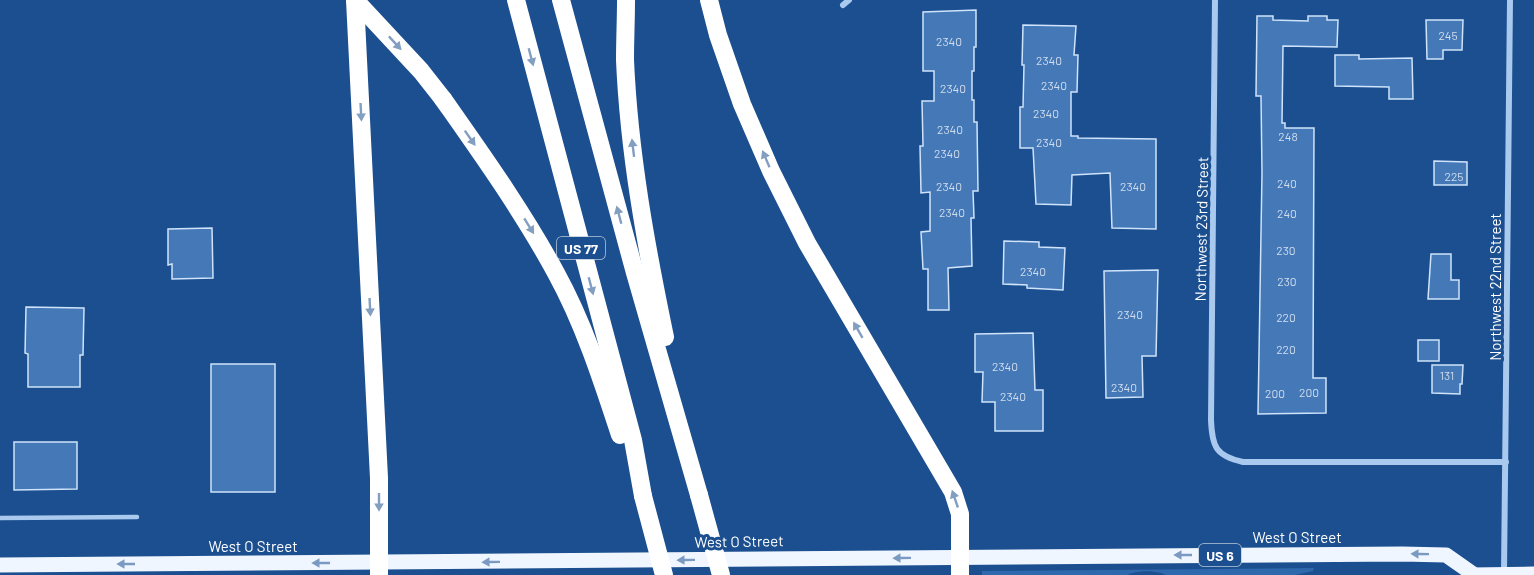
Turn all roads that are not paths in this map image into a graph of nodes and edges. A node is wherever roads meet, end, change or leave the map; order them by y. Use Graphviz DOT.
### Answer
graph roads {
  1 [pos="355,0"];
  2 [pos="516,0"];
  3 [pos="561,0"];
  4 [pos="626,0"];
  5 [pos="709,0"];
  6 [pos="849,0"];
  7 [pos="1215,0"];
  8 [pos="1510,0"];
  9 [pos="843,5"];
  10 [pos="1506,462"];
  11 [pos="693,473"];
  12 [pos="643,496"];
  13 [pos="137,517"];
  14 [pos="0,518"];
  15 [pos="0,565"];
  16 [pos="960,566"];
  17 [pos="379,569"];
  18 [pos="1504,574"];
  19 [pos="1534,574"];
  20 [pos="664,575"];
  21 [pos="721,575"];
  22 [pos="1472,575"];
  1 -- 12 [label="highway, one-way, bridge"];
  1 -- 17 [label="highway, one-way"];
  2 -- 12 [label="highway, US 77, one-way"];
  11 -- 3 [label="highway, one-way"];
  11 -- 4 [label="highway, one-way"];
  16 -- 5 [label="highway, one-way"];
  6 -- 9 [label="street"];
  7 -- 10 [label="street, Northwest 23rd Street"];
  8 -- 10 [label="street, Northwest 22nd Street"];
  10 -- 18 [label="street, Northwest 22nd Street"];
  11 -- 21 [label="highway, bridge"];
  12 -- 20 [label="highway, US 77, bridge"];
  13 -- 14 [label="lane"];
  17 -- 15 [label="main road, West O Street / US 6, one-way"];
  16 -- 17 [label="main road, West O Street / US 6, one-way"];
  22 -- 16 [label="main road, West O Street / US 6, one-way"];
  18 -- 19 [label="main road, West O Street / US 6"];
  18 -- 22 [label="main road, West O Street / US 6"];
}
